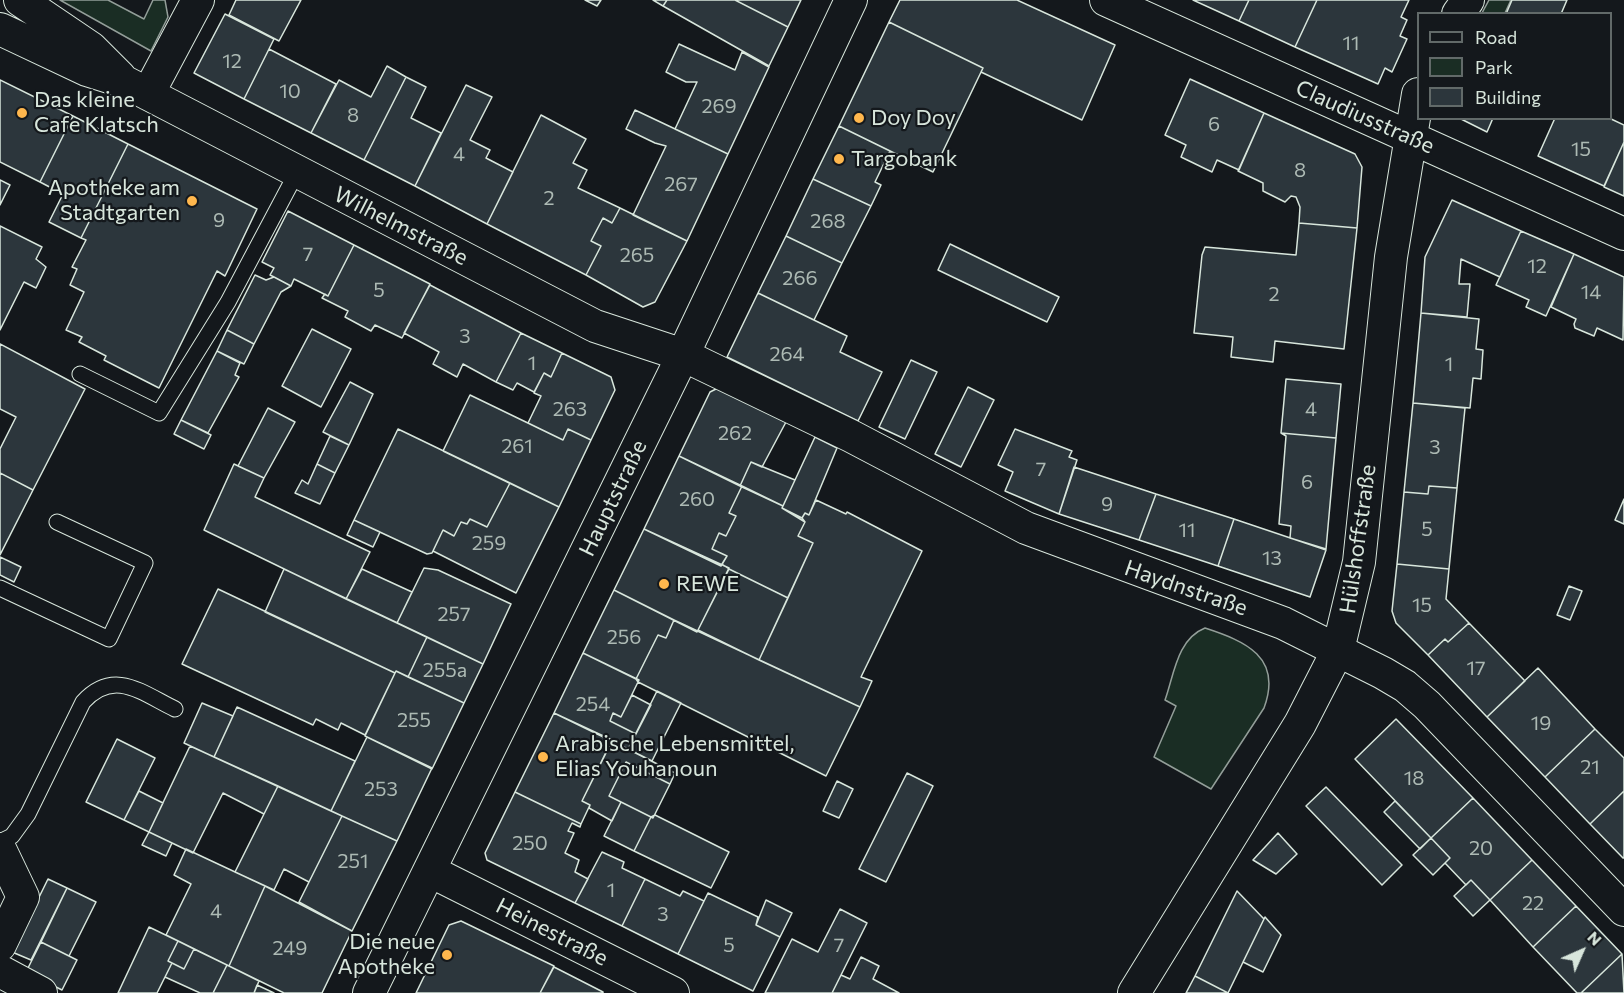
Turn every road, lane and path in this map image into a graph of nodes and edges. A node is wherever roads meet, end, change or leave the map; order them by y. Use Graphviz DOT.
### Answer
graph roads {
  1 [pos="20,0"];
  2 [pos="198,0"];
  3 [pos="851,0"];
  4 [pos="1106,0"];
  5 [pos="0,29"];
  6 [pos="136,88"];
  7 [pos="1417,105"];
  8 [pos="1411,138"];
  9 [pos="297,172"];
  10 [pos="1624,234"];
  11 [pos="683,355"];
  12 [pos="80,374"];
  13 [pos="57,522"];
  14 [pos="0,588"];
  15 [pos="1338,650"];
  16 [pos="175,709"];
  17 [pos="0,842"];
  18 [pos="0,849"];
  19 [pos="430,871"];
  20 [pos="1624,910"];
  21 [pos="0,945"];
  22 [pos="0,971"];
  23 [pos="41,993"];
  24 [pos="369,993"];
  25 [pos="673,993"];
  26 [pos="1134,993"];
  1 -- 6 [label="street, Wilhelmstraße"];
  2 -- 6 [label="street"];
  3 -- 11 [label="street, Hauptstraße"];
  4 -- 8 [label="street, Claudiusstraße"];
  5 -- 6 [label="street, Wilhelmstraße"];
  6 -- 9 [label="street, Wilhelmstraße"];
  7 -- 8 [label="street, Hülshoffstraße"];
  8 -- 10 [label="street, Claudiusstraße"];
  8 -- 15 [label="street, Hülshoffstraße"];
  9 -- 11 [label="street, Wilhelmstraße"];
  9 -- 12 [label="lane"];
  11 -- 15 [label="street, Haydnstraße"];
  11 -- 19 [label="street, Hauptstraße"];
  13 -- 14 [label="lane"];
  15 -- 20 [label="street, Haydnstraße"];
  15 -- 26 [label="street, Hülshoffstraße"];
  16 -- 17 [label="lane"];
  18 -- 21 [label="street"];
  19 -- 24 [label="street, Hauptstraße"];
  19 -- 25 [label="street, Heinestraße"];
  22 -- 23 [label="street"];
}
